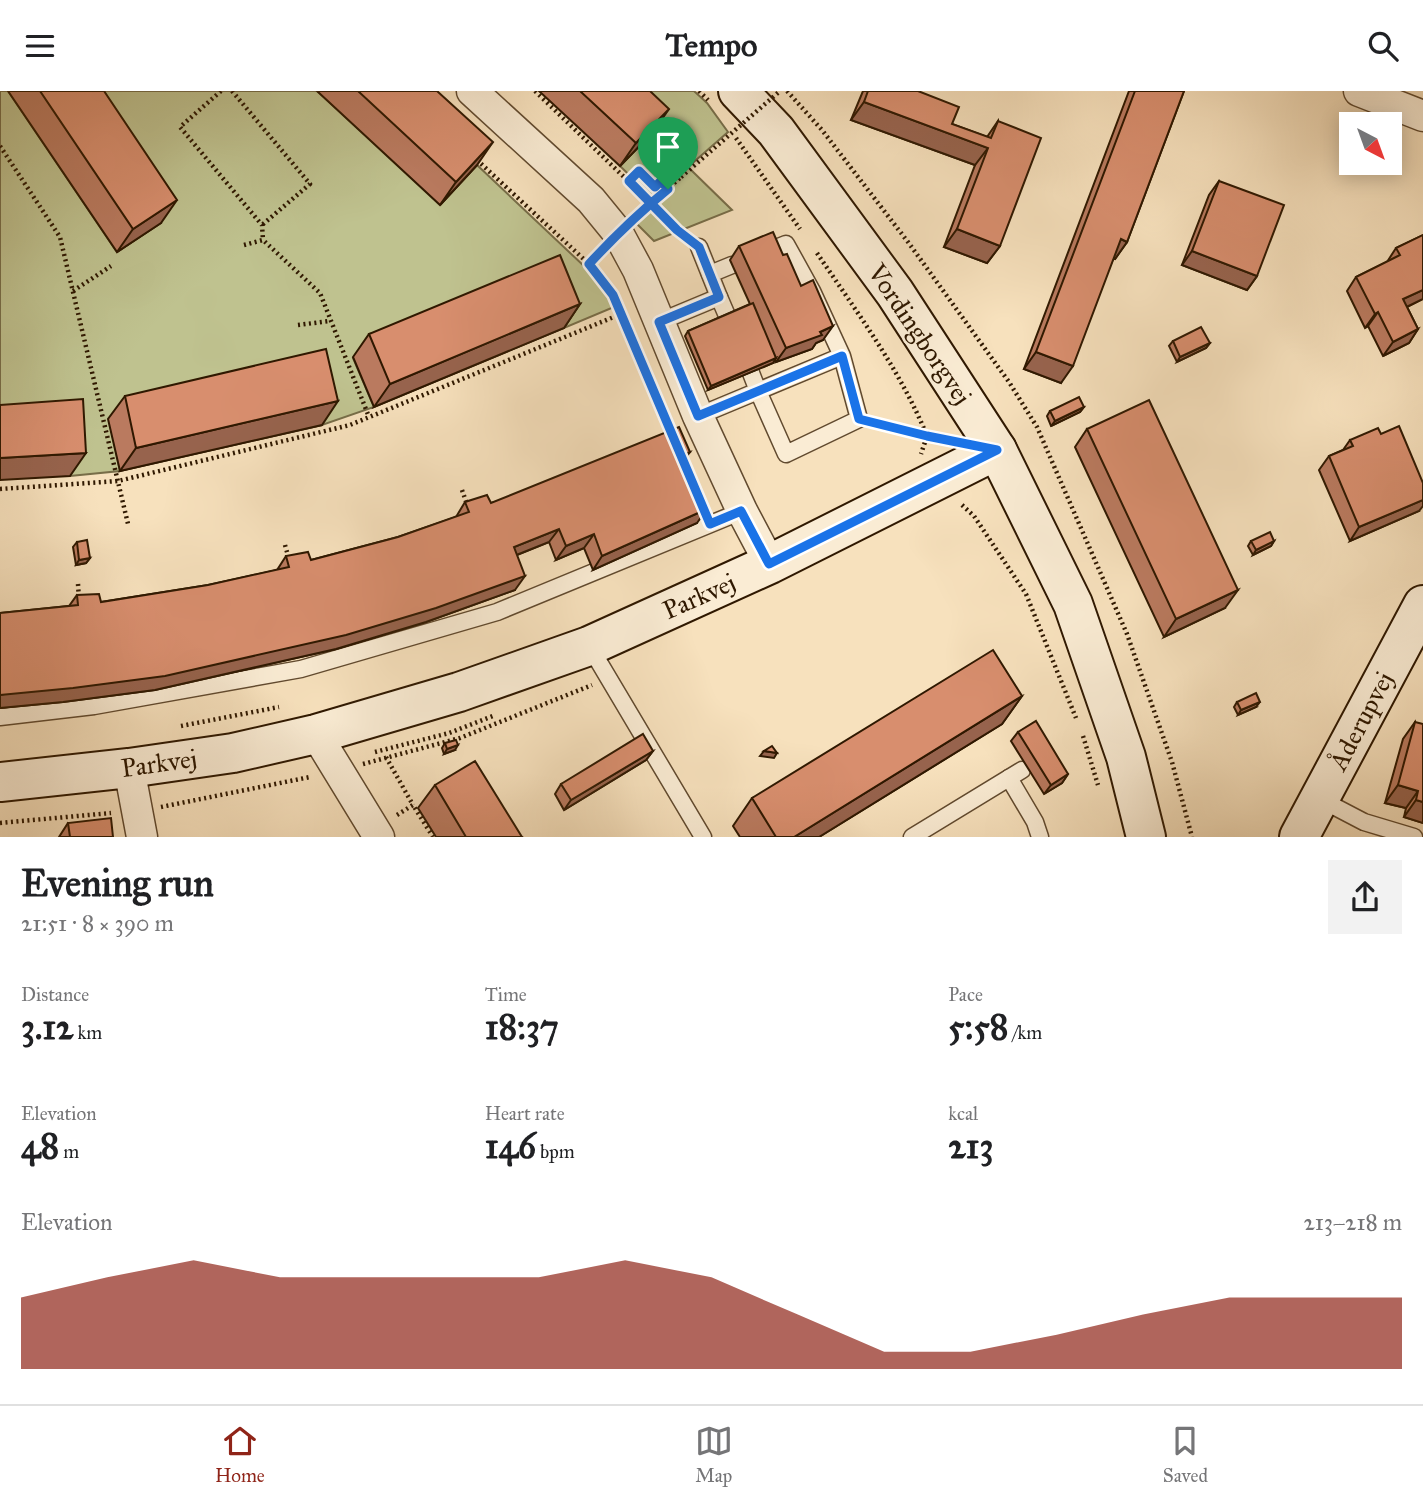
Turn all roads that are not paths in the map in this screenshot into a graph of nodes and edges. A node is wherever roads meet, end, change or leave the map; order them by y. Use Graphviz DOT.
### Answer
graph roads {
  1 [pos="472,91"];
  2 [pos="1359,91"];
  3 [pos="725,106"];
  4 [pos="1423,116"];
  5 [pos="699,247"];
  6 [pos="766,252"];
  7 [pos="732,265"];
  8 [pos="710,274"];
  9 [pos="719,297"];
  10 [pos="657,317"];
  11 [pos="728,318"];
  12 [pos="842,356"];
  13 [pos="751,373"];
  14 [pos="758,391"];
  15 [pos="698,416"];
  16 [pos="997,450"];
  17 [pos="741,511"];
  18 [pos="769,564"];
  19 [pos="1421,613"];
  20 [pos="589,646"];
  21 [pos="0,717"];
  22 [pos="316,734"];
  23 [pos="129,768"];
  24 [pos="0,782"];
  25 [pos="1319,799"];
  26 [pos="376,833"];
  27 [pos="142,837"];
  28 [pos="703,837"];
  29 [pos="912,837"];
  30 [pos="1040,837"];
  31 [pos="1146,837"];
  32 [pos="1298,837"];
  33 [pos="1414,837"];
  1 -- 10 [label="street"];
  2 -- 4 [label="street"];
  3 -- 16 [label="street, Vordingborgvej"];
  5 -- 8 [label="lane"];
  6 -- 12 [label="lane"];
  7 -- 8 [label="lane"];
  8 -- 9 [label="lane"];
  9 -- 10 [label="lane"];
  9 -- 11 [label="lane"];
  10 -- 15 [label="street"];
  12 -- 14 [label="lane"];
  12 -- 14 [label="lane"];
  13 -- 14 [label="lane"];
  14 -- 15 [label="lane"];
  15 -- 17 [label="street"];
  16 -- 18 [label="street, Parkvej"];
  16 -- 31 [label="street, Vordingborgvej"];
  17 -- 18 [label="street"];
  17 -- 21 [label="lane"];
  18 -- 20 [label="street, Parkvej"];
  19 -- 25 [label="street, Åderupvej"];
  20 -- 22 [label="street, Parkvej"];
  20 -- 28 [label="lane"];
  22 -- 23 [label="street, Parkvej"];
  22 -- 26 [label="street"];
  23 -- 24 [label="street, Parkvej"];
  23 -- 27 [label="street"];
  25 -- 32 [label="street, Åderupvej"];
  25 -- 33 [label="lane"];
  29 -- 30 [label="lane"];
}
